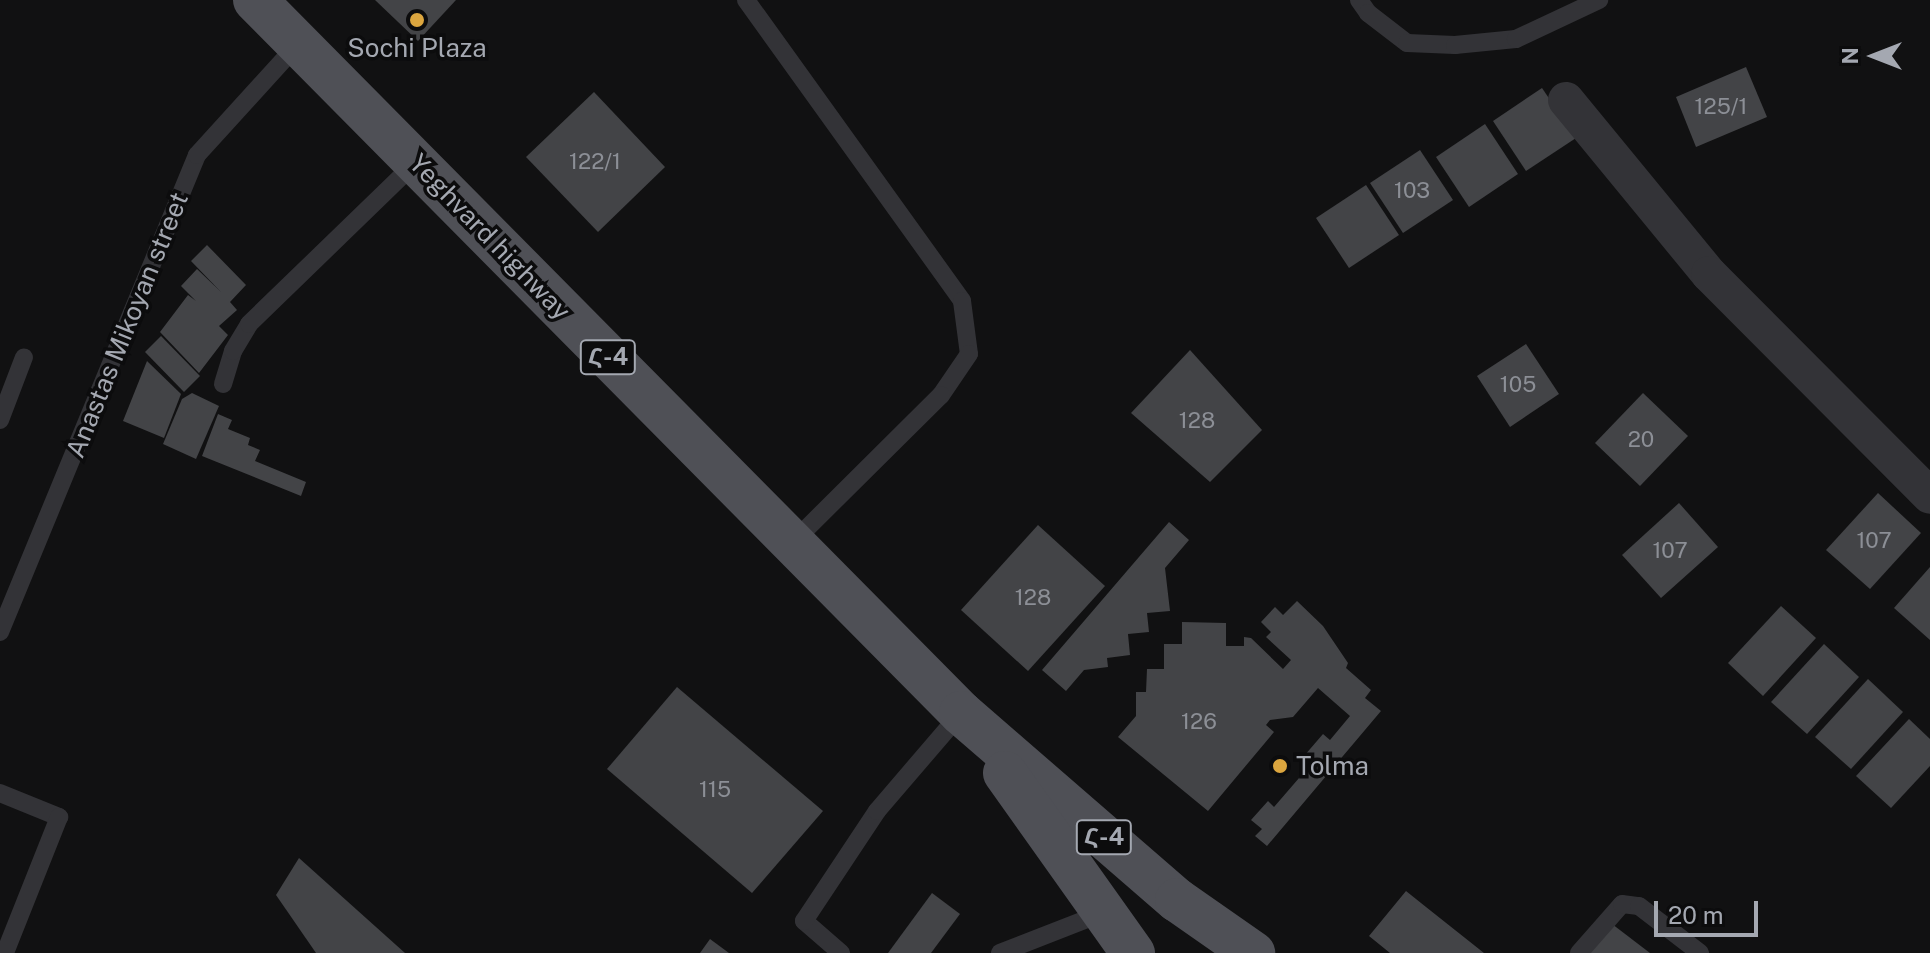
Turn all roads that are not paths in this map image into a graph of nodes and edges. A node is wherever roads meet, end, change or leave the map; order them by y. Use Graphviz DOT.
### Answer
graph roads {
  1 [pos="255,0"];
  2 [pos="746,0"];
  3 [pos="1359,0"];
  4 [pos="1599,0"];
  5 [pos="297,45"];
  6 [pos="1566,100"];
  7 [pos="417,161"];
  8 [pos="24,357"];
  9 [pos="223,384"];
  10 [pos="0,420"];
  11 [pos="1930,496"];
  12 [pos="791,544"];
  13 [pos="0,632"];
  14 [pos="961,713"];
  15 [pos="0,793"];
  16 [pos="1105,912"];
  17 [pos="5,953"];
  18 [pos="841,953"];
  19 [pos="1000,953"];
  20 [pos="1133,953"];
  21 [pos="1253,953"];
  22 [pos="1579,953"];
  23 [pos="1700,953"];
  1 -- 5 [label="main road, Yeghvard highway / Հ-4"];
  2 -- 12 [label="lane"];
  3 -- 4 [label="lane"];
  5 -- 7 [label="main road, Yeghvard highway / Հ-4"];
  5 -- 13 [label="lane, Anastas Mikoyan street"];
  6 -- 11 [label="street"];
  7 -- 9 [label="lane"];
  7 -- 12 [label="main road, Yeghvard highway / Հ-4"];
  8 -- 10 [label="lane"];
  12 -- 14 [label="main road, Yeghvard highway / Հ-4"];
  14 -- 16 [label="main road, Yeghvard highway / Հ-4"];
  14 -- 18 [label="lane"];
  14 -- 21 [label="main road, Yeghvard highway / Հ-4"];
  15 -- 17 [label="lane"];
  16 -- 19 [label="lane"];
  16 -- 20 [label="main road, Yeghvard highway / Հ-4"];
  22 -- 23 [label="lane"];
}
